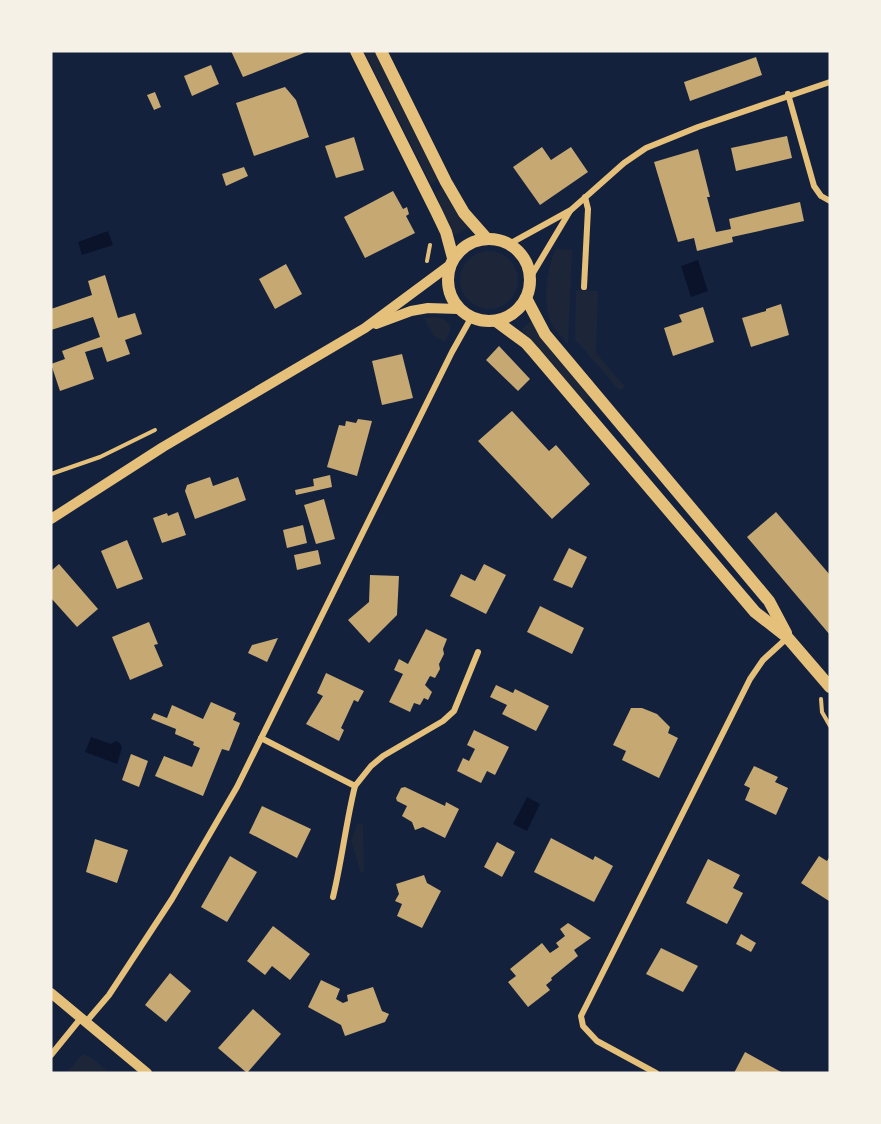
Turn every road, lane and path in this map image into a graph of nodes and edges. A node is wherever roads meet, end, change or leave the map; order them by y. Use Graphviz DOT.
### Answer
graph roads {
  1 [pos="356,51"];
  2 [pos="381,51"];
  3 [pos="830,82"];
  4 [pos="788,94"];
  5 [pos="585,197"];
  6 [pos="830,201"];
  7 [pos="570,210"];
  8 [pos="487,238"];
  9 [pos="430,239"];
  10 [pos="510,244"];
  11 [pos="451,262"];
  12 [pos="424,269"];
  13 [pos="530,278"];
  14 [pos="584,288"];
  15 [pos="526,298"];
  16 [pos="458,309"];
  17 [pos="471,318"];
  18 [pos="496,321"];
  19 [pos="364,328"];
  20 [pos="164,425"];
  21 [pos="51,474"];
  22 [pos="51,519"];
  23 [pos="788,637"];
  24 [pos="478,652"];
  25 [pos="830,687"];
  26 [pos="261,738"];
  27 [pos="355,786"];
  28 [pos="333,897"];
  29 [pos="51,993"];
  30 [pos="83,1020"];
  31 [pos="51,1055"];
  32 [pos="147,1073"];
  33 [pos="657,1073"];
  1 -- 11 [label="main road"];
  2 -- 8 [label="main road"];
  3 -- 4 [label="street"];
  4 -- 5 [label="street"];
  4 -- 6 [label="street"];
  5 -- 7 [label="street"];
  5 -- 14 [label="street"];
  7 -- 10 [label="street"];
  7 -- 13 [label="street"];
  8 -- 10 [label="main road"];
  8 -- 11 [label="main road"];
  9 -- 12 [label="path"];
  10 -- 13 [label="main road"];
  11 -- 16 [label="main road"];
  11 -- 19 [label="street"];
  13 -- 15 [label="main road"];
  15 -- 18 [label="main road"];
  15 -- 23 [label="main road"];
  16 -- 17 [label="main road"];
  16 -- 19 [label="street"];
  17 -- 18 [label="main road"];
  17 -- 26 [label="street"];
  18 -- 23 [label="main road"];
  19 -- 22 [label="street"];
  20 -- 21 [label="path"];
  23 -- 25 [label="main road"];
  23 -- 33 [label="street"];
  24 -- 27 [label="street"];
  26 -- 27 [label="street"];
  26 -- 30 [label="street"];
  27 -- 28 [label="street"];
  29 -- 30 [label="street"];
  30 -- 31 [label="street"];
  30 -- 32 [label="street"];
}
